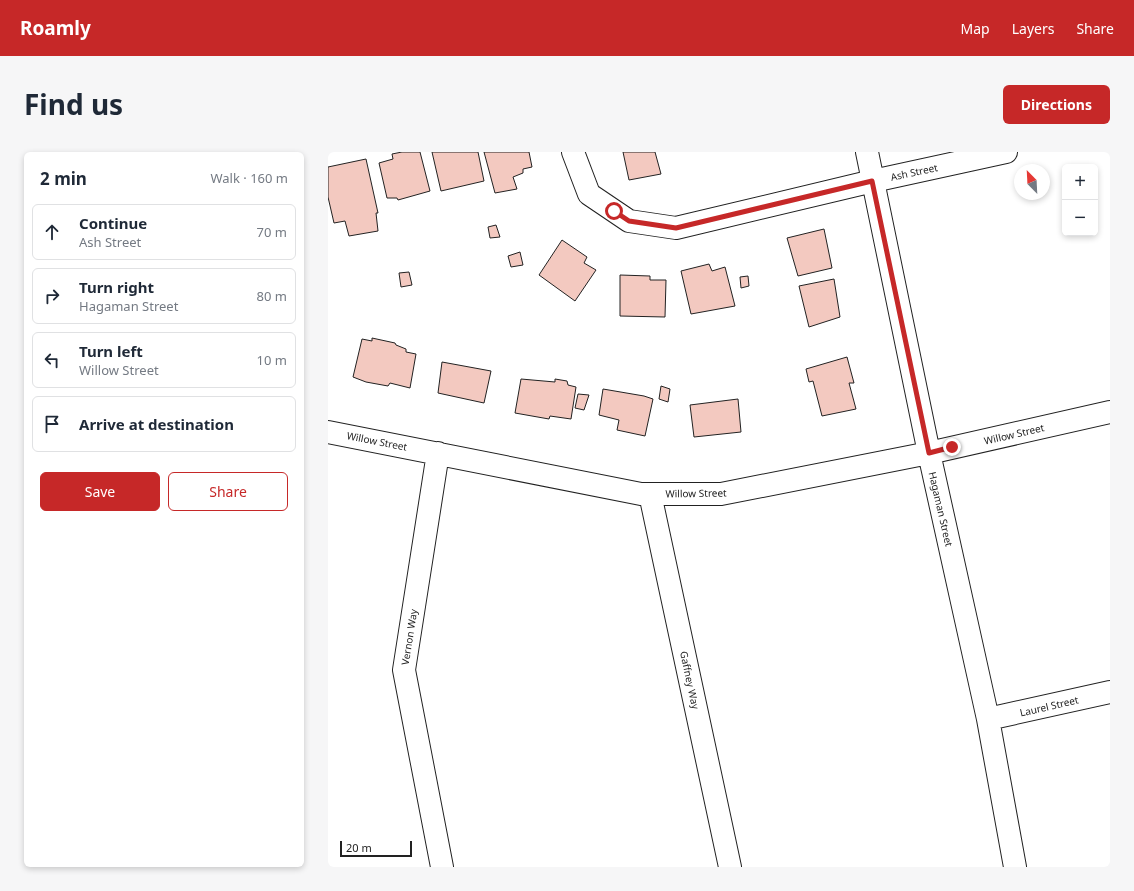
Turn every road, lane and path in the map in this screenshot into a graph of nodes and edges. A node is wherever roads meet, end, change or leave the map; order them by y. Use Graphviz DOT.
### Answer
graph roads {
  1 [pos="573,152"];
  2 [pos="866,152"];
  3 [pos="1006,152"];
  4 [pos="872,181"];
  5 [pos="1110,412"];
  6 [pos="328,432"];
  7 [pos="929,453"];
  8 [pos="438,454"];
  9 [pos="650,494"];
  10 [pos="1110,692"];
  11 [pos="988,719"];
  12 [pos="442,867"];
  13 [pos="730,867"];
  14 [pos="1015,867"];
  1 -- 4 [label="street, Ash Street"];
  2 -- 4 [label="street, Hagaman Street"];
  3 -- 4 [label="street, Ash Street"];
  4 -- 7 [label="street, Hagaman Street"];
  5 -- 7 [label="street, Willow Street"];
  6 -- 8 [label="street, Willow Street"];
  7 -- 9 [label="street, Willow Street"];
  7 -- 11 [label="street, Hagaman Street"];
  8 -- 9 [label="street, Willow Street"];
  8 -- 12 [label="street, Vernon Way"];
  9 -- 13 [label="street, Gaffney Way"];
  10 -- 11 [label="street, Laurel Street"];
  11 -- 14 [label="street, Hagaman Street"];
}
